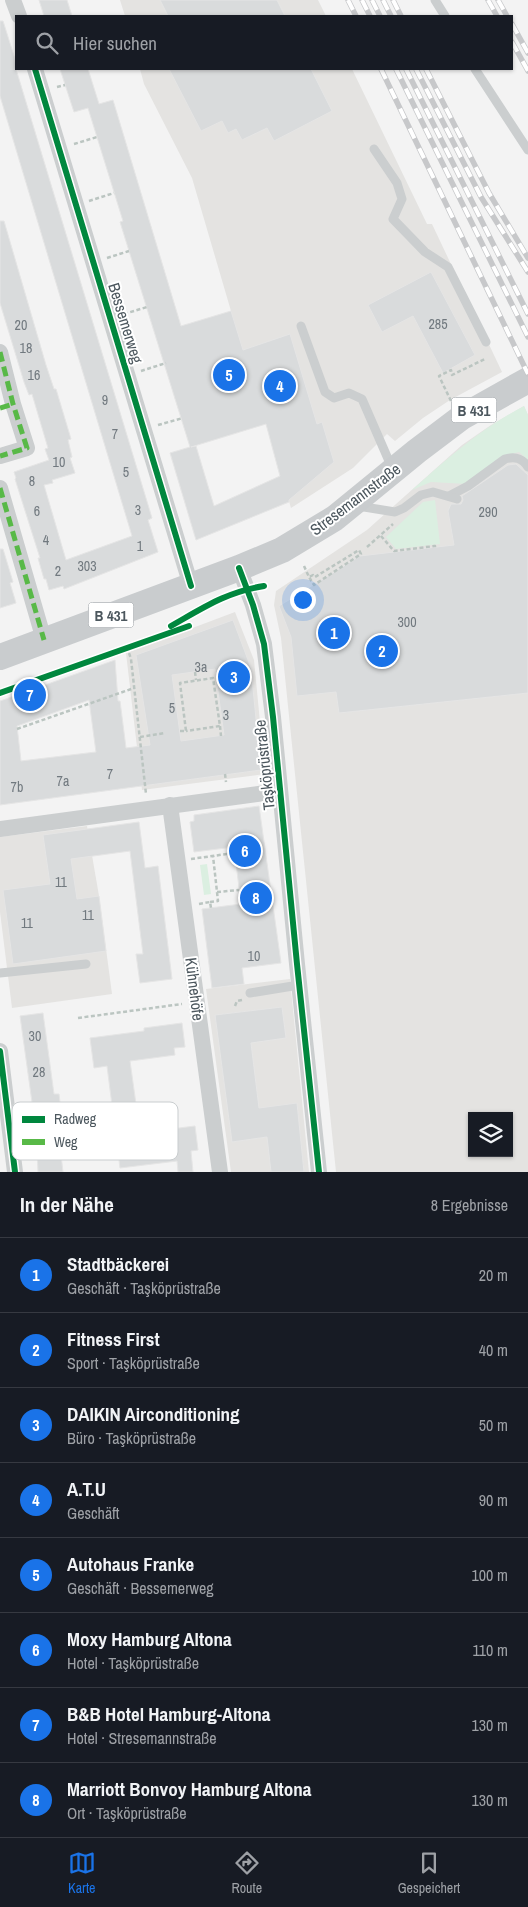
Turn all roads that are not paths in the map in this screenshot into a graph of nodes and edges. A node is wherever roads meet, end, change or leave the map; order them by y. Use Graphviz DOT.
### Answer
graph roads {
  1 [pos="13,0"];
  2 [pos="435,0"];
  3 [pos="19,15"];
  4 [pos="443,15"];
  5 [pos="35,70"];
  6 [pos="476,70"];
  7 [pos="374,149"];
  8 [pos="528,150"];
  9 [pos="301,326"];
  10 [pos="486,342"];
  11 [pos="0,352"];
  12 [pos="528,380"];
  13 [pos="7,406"];
  14 [pos="0,456"];
  15 [pos="528,466"];
  16 [pos="393,471"];
  17 [pos="0,488"];
  18 [pos="353,505"];
  19 [pos="239,568"];
  20 [pos="191,586"];
  21 [pos="44,640"];
  22 [pos="0,657"];
  23 [pos="280,791"];
  24 [pos="170,806"];
  25 [pos="0,829"];
  26 [pos="86,964"];
  27 [pos="0,973"];
  28 [pos="299,985"];
  29 [pos="250,993"];
  30 [pos="0,1051"];
  31 [pos="12,1148"];
  32 [pos="220,1172"];
  33 [pos="319,1172"];
  1 -- 3 [label="street"];
  2 -- 4 [label="lane"];
  5 -- 20 [label="street, Bessemerweg"];
  6 -- 8 [label="lane"];
  7 -- 10 [label="lane"];
  9 -- 16 [label="lane"];
  11 -- 13 [label="street"];
  12 -- 16 [label="main road, Stresemannstraße / B 431"];
  13 -- 14 [label="street"];
  15 -- 18 [label="lane"];
  16 -- 18 [label="main road, Stresemannstraße / B 431"];
  17 -- 21 [label="street"];
  18 -- 19 [label="main road, Stresemannstraße / B 431"];
  19 -- 20 [label="main road, Stresemannstraße / B 431"];
  19 -- 23 [label="street, Taşköprüstraße"];
  20 -- 21 [label="main road, Stresemannstraße / B 431"];
  21 -- 22 [label="main road, Stresemannstraße / B 431"];
  23 -- 24 [label="street"];
  23 -- 28 [label="street, Taşköprüstraße"];
  24 -- 25 [label="street"];
  24 -- 32 [label="street, Kühnehöfe"];
  26 -- 27 [label="lane"];
  28 -- 29 [label="lane"];
  28 -- 33 [label="street, Taşköprüstraße"];
  30 -- 31 [label="street"];
}
